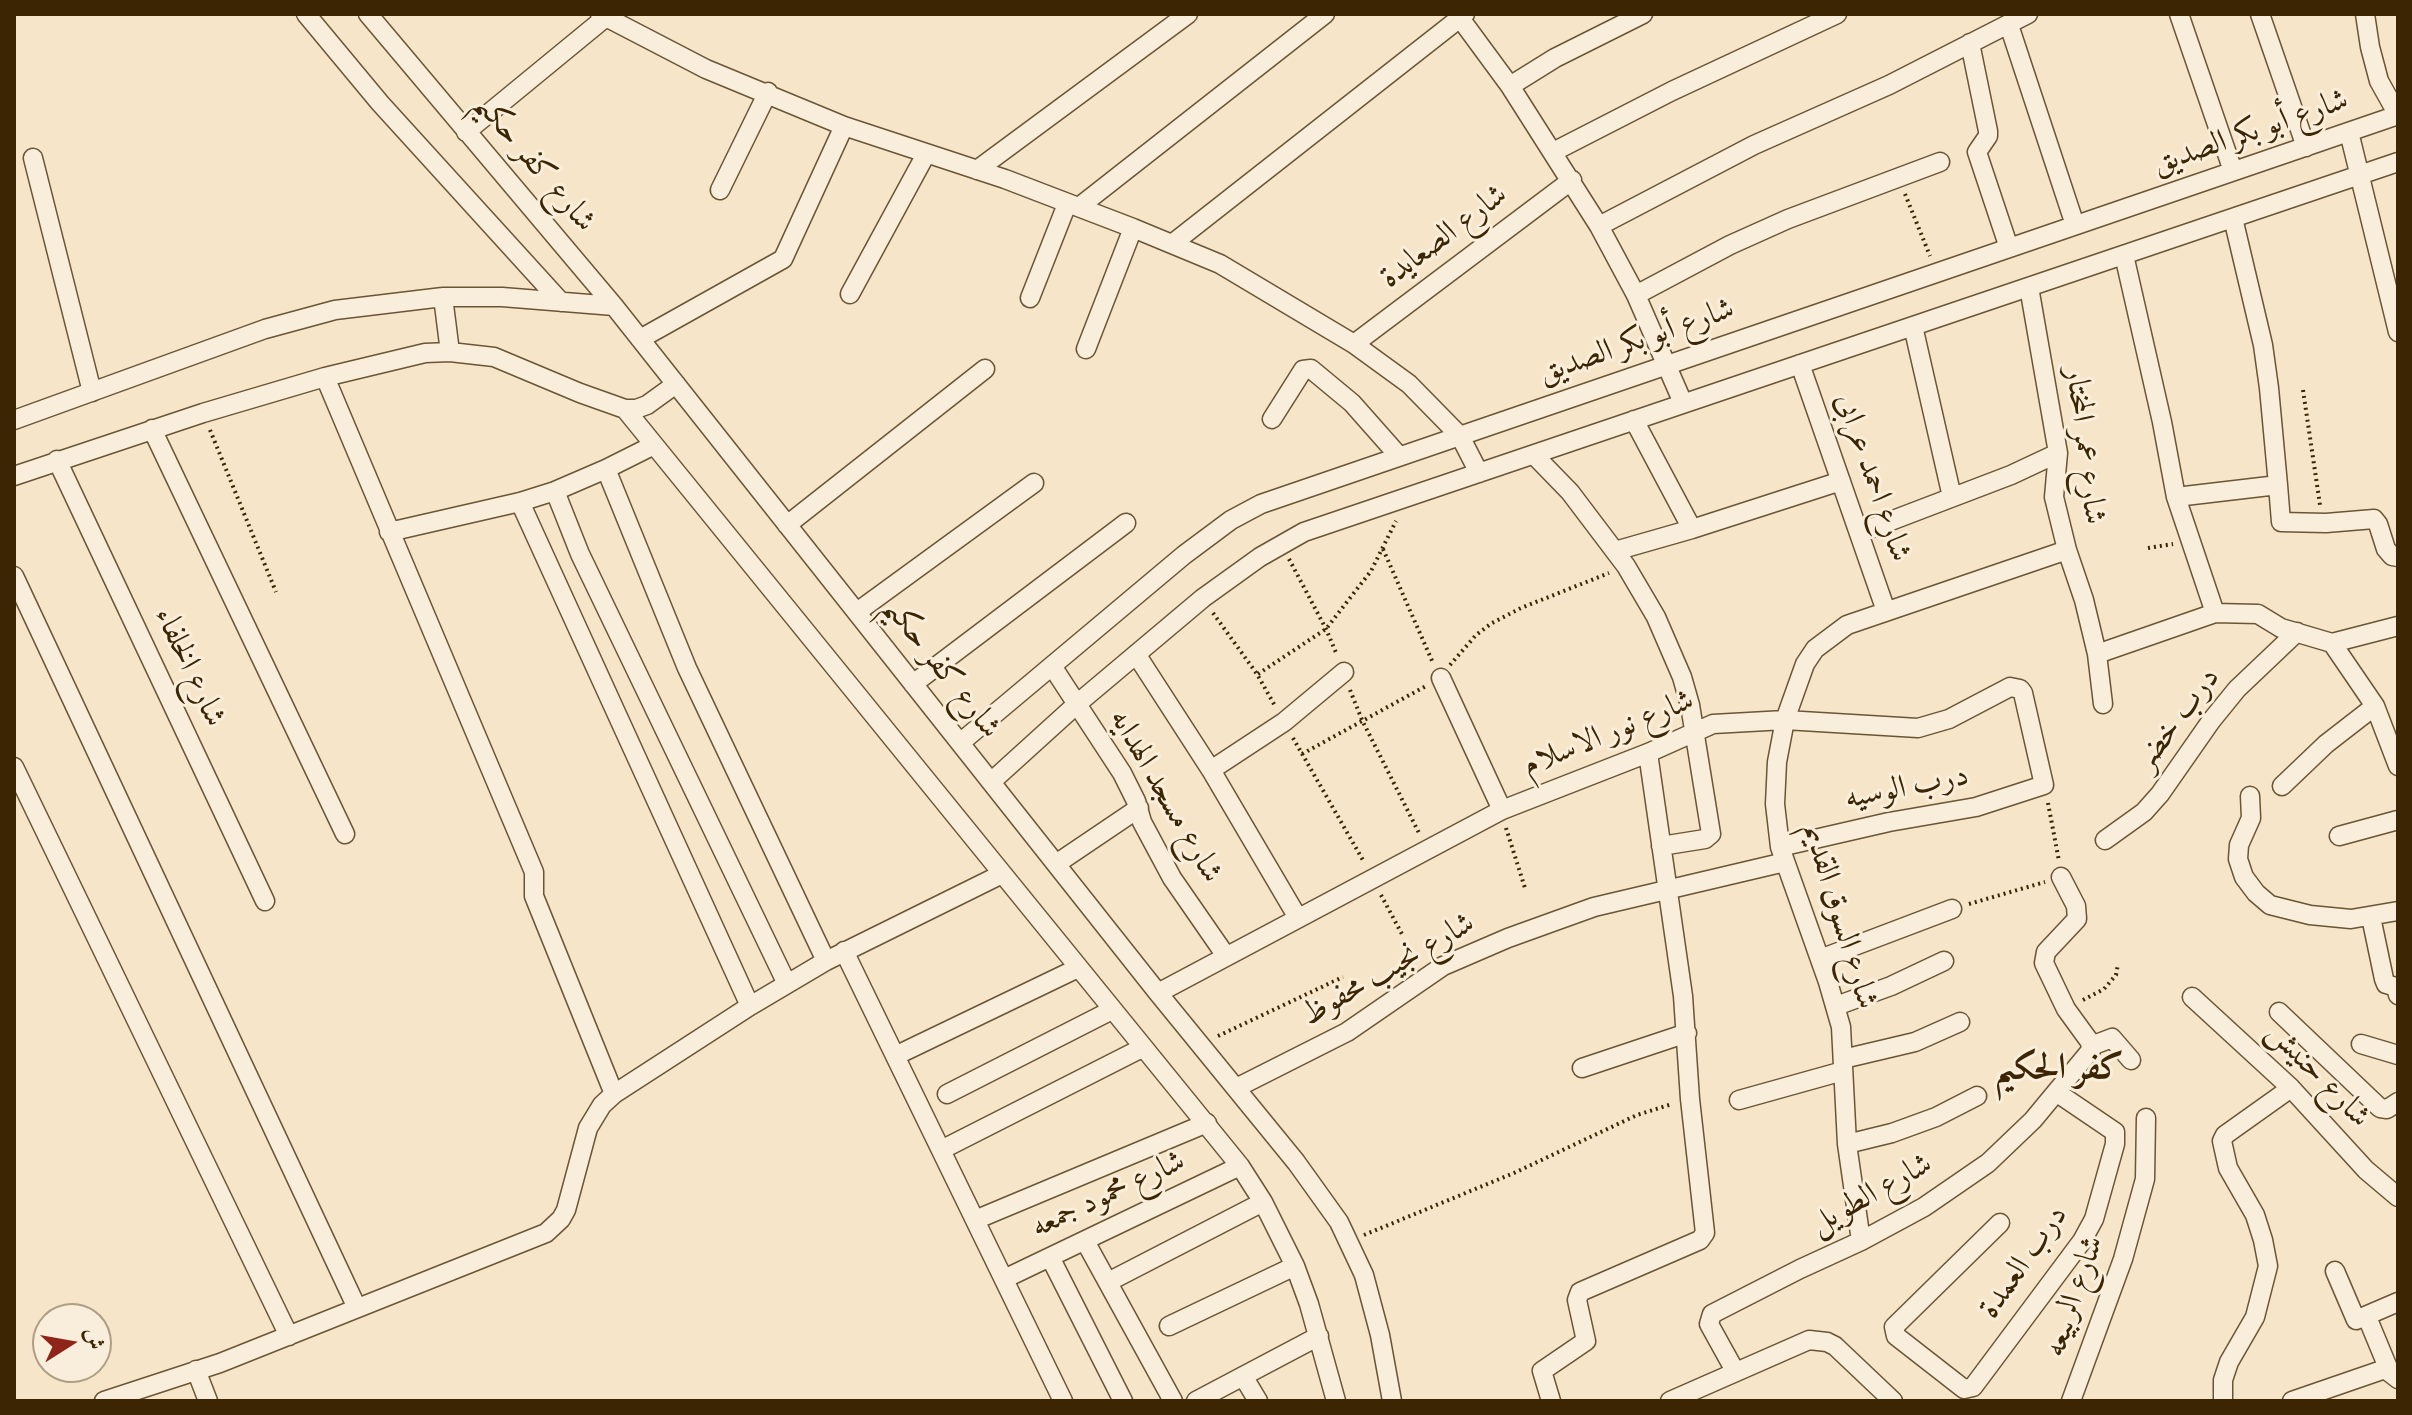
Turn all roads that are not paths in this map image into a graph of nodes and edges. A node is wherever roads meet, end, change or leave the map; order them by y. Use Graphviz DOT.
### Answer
graph roads {
  1 [pos="306,14"];
  2 [pos="368,14"];
  3 [pos="1188,14"];
  4 [pos="1325,14"];
  5 [pos="1643,14"];
  6 [pos="1837,14"];
  7 [pos="2028,14"];
  8 [pos="2179,14"];
  9 [pos="2260,14"];
  10 [pos="2365,14"];
  11 [pos="1461,15"];
  12 [pos="603,16"];
  13 [pos="2009,25"];
  14 [pos="1970,43"];
  15 [pos="1510,86"];
  16 [pos="768,92"];
  17 [pos="2398,115"];
  18 [pos="844,126"];
  19 [pos="466,132"];
  20 [pos="2349,132"];
  21 [pos="2306,147"];
  22 [pos="1553,152"];
  23 [pos="926,154"];
  24 [pos="33,158"];
  25 [pos="1940,162"];
  26 [pos="2398,162"];
  27 [pos="977,170"];
  28 [pos="2233,171"];
  29 [pos="2360,175"];
  30 [pos="1572,180"];
  31 [pos="720,190"];
  32 [pos="1073,206"];
  33 [pos="2233,218"];
  34 [pos="2075,225"];
  35 [pos="1599,226"];
  36 [pos="1133,228"];
  37 [pos="1172,244"];
  38 [pos="2009,248"];
  39 [pos="2124,255"];
  40 [pos="2029,287"];
  41 [pos="850,294"];
  42 [pos="1636,295"];
  43 [pos="443,297"];
  44 [pos="1030,298"];
  45 [pos="561,302"];
  46 [pos="614,306"];
  47 [pos="1913,326"];
  48 [pos="2398,332"];
  49 [pos="640,339"];
  50 [pos="1354,344"];
  51 [pos="1086,349"];
  52 [pos="450,352"];
  53 [pos="1667,364"];
  54 [pos="1800,364"];
  55 [pos="985,369"];
  56 [pos="325,377"];
  57 [pos="676,384"];
  58 [pos="92,392"];
  59 [pos="1683,403"];
  60 [pos="625,409"];
  61 [pos="1272,419"];
  62 [pos="14,420"];
  63 [pos="1634,420"];
  64 [pos="152,429"];
  65 [pos="1460,436"];
  66 [pos="654,445"];
  67 [pos="2058,453"];
  68 [pos="1398,455"];
  69 [pos="1534,455"];
  70 [pos="57,460"];
  71 [pos="606,469"];
  72 [pos="1479,473"];
  73 [pos="14,476"];
  74 [pos="1841,481"];
  75 [pos="1034,483"];
  76 [pos="2278,485"];
  77 [pos="555,491"];
  78 [pos="1952,497"];
  79 [pos="2176,497"];
  80 [pos="520,502"];
  81 [pos="1126,523"];
  82 [pos="787,525"];
  83 [pos="1692,529"];
  84 [pos="389,532"];
  85 [pos="1859,533"];
  86 [pos="2067,550"];
  87 [pos="2398,557"];
  88 [pos="1620,558"];
  89 [pos="14,576"];
  90 [pos="1886,611"];
  91 [pos="857,612"];
  92 [pos="2215,613"];
  93 [pos="2398,626"];
  94 [pos="2297,632"];
  95 [pos="2332,643"];
  96 [pos="1136,654"];
  97 [pos="2097,654"];
  98 [pos="1052,666"];
  99 [pos="1344,672"];
  100 [pos="1441,678"];
  101 [pos="913,684"];
  102 [pos="1077,704"];
  103 [pos="2103,704"];
  104 [pos="2375,706"];
  105 [pos="1785,720"];
  106 [pos="1695,732"];
  107 [pos="960,743"];
  108 [pos="1648,753"];
  109 [pos="2398,766"];
  110 [pos="14,767"];
  111 [pos="1211,770"];
  112 [pos="991,782"];
  113 [pos="2044,785"];
  114 [pos="2282,786"];
  115 [pos="2250,796"];
  116 [pos="1139,808"];
  117 [pos="1502,810"];
  118 [pos="2398,820"];
  119 [pos="345,834"];
  120 [pos="2339,836"];
  121 [pos="2105,840"];
  122 [pos="1661,846"];
  123 [pos="1782,855"];
  124 [pos="1056,864"];
  125 [pos="1002,874"];
  126 [pos="2061,877"];
  127 [pos="1668,891"];
  128 [pos="265,901"];
  129 [pos="1952,909"];
  130 [pos="2398,911"];
  131 [pos="2371,917"];
  132 [pos="1298,918"];
  133 [pos="844,951"];
  134 [pos="1226,956"];
  135 [pos="1820,959"];
  136 [pos="826,961"];
  137 [pos="1944,961"];
  138 [pos="1078,968"];
  139 [pos="787,984"];
  140 [pos="1158,993"];
  141 [pos="2398,995"];
  142 [pos="2192,997"];
  143 [pos="750,1006"];
  144 [pos="1836,1006"];
  145 [pos="1112,1010"];
  146 [pos="2279,1012"];
  147 [pos="1960,1022"];
  148 [pos="1687,1033"];
  149 [pos="2361,1044"];
  150 [pos="1142,1048"];
  151 [pos="2087,1052"];
  152 [pos="2398,1055"];
  153 [pos="895,1056"];
  154 [pos="2131,1060"];
  155 [pos="1843,1065"];
  156 [pos="1582,1068"];
  157 [pos="1236,1088"];
  158 [pos="2291,1088"];
  159 [pos="2056,1092"];
  160 [pos="614,1094"];
  161 [pos="947,1094"];
  162 [pos="1977,1096"];
  163 [pos="1739,1100"];
  164 [pos="2398,1102"];
  165 [pos="2146,1118"];
  166 [pos="1207,1123"];
  167 [pos="1847,1144"];
  168 [pos="941,1150"];
  169 [pos="1240,1166"];
  170 [pos="2398,1197"];
  171 [pos="1263,1202"];
  172 [pos="975,1220"];
  173 [pos="2000,1223"];
  174 [pos="1085,1241"];
  175 [pos="1861,1241"];
  176 [pos="1050,1257"];
  177 [pos="1295,1266"];
  178 [pos="2335,1271"];
  179 [pos="1004,1279"];
  180 [pos="1108,1282"];
  181 [pos="2398,1302"];
  182 [pos="357,1308"];
  183 [pos="2367,1317"];
  184 [pos="1169,1326"];
  185 [pos="289,1336"];
  186 [pos="1319,1336"];
  187 [pos="196,1370"];
  188 [pos="1735,1371"];
  189 [pos="2393,1374"];
  190 [pos="1243,1376"];
  191 [pos="104,1401"];
  192 [pos="208,1401"];
  193 [pos="1046,1401"];
  194 [pos="1063,1401"];
  195 [pos="1123,1401"];
  196 [pos="1173,1401"];
  197 [pos="1196,1401"];
  198 [pos="1258,1401"];
  199 [pos="1336,1401"];
  200 [pos="1392,1401"];
  201 [pos="1551,1401"];
  202 [pos="1670,1401"];
  203 [pos="1893,1401"];
  204 [pos="2071,1401"];
  205 [pos="2223,1401"];
  206 [pos="2292,1401"];
  1 -- 45 [label="street"];
  2 -- 19 [label="street, شارع كفر حكيم"];
  3 -- 27 [label="street"];
  4 -- 32 [label="street"];
  5 -- 15 [label="street"];
  6 -- 22 [label="street"];
  7 -- 13 [label="street"];
  8 -- 28 [label="street"];
  9 -- 21 [label="street"];
  10 -- 17 [label="street"];
  11 -- 15 [label="street"];
  11 -- 37 [label="street"];
  12 -- 16 [label="street"];
  12 -- 19 [label="street"];
  13 -- 14 [label="street"];
  13 -- 34 [label="street"];
  14 -- 35 [label="street"];
  14 -- 38 [label="street"];
  15 -- 22 [label="street"];
  16 -- 18 [label="street"];
  16 -- 31 [label="street"];
  17 -- 20 [label="street, شارع أبو بكر الصديق"];
  18 -- 23 [label="street"];
  18 -- 49 [label="street"];
  19 -- 46 [label="street, شارع كفر حكيم"];
  20 -- 21 [label="street, شارع أبو بكر الصديق"];
  20 -- 29 [label="street"];
  21 -- 28 [label="street, شارع أبو بكر الصديق"];
  22 -- 30 [label="street"];
  23 -- 27 [label="street"];
  23 -- 41 [label="street"];
  24 -- 58 [label="street"];
  25 -- 42 [label="street"];
  26 -- 29 [label="street"];
  27 -- 32 [label="street"];
  28 -- 34 [label="street, شارع أبو بكر الصديق"];
  29 -- 33 [label="street"];
  29 -- 48 [label="street"];
  30 -- 35 [label="street"];
  30 -- 50 [label="street, شارع الصعايدة"];
  32 -- 36 [label="street"];
  32 -- 44 [label="street"];
  33 -- 39 [label="street"];
  33 -- 76 [label="street"];
  34 -- 38 [label="street, شارع أبو بكر الصديق"];
  35 -- 42 [label="street"];
  36 -- 37 [label="street"];
  36 -- 51 [label="street"];
  37 -- 50 [label="street"];
  38 -- 53 [label="street, شارع أبو بكر الصديق"];
  39 -- 40 [label="street"];
  39 -- 79 [label="street"];
  40 -- 47 [label="street"];
  40 -- 67 [label="street, شارع عمر المختار"];
  42 -- 53 [label="street"];
  43 -- 45 [label="street"];
  43 -- 52 [label="street"];
  43 -- 58 [label="street"];
  45 -- 46 [label="street"];
  46 -- 49 [label="street, شارع كفر حكيم"];
  47 -- 54 [label="street"];
  47 -- 78 [label="street"];
  49 -- 57 [label="street, شارع كفر حكيم"];
  50 -- 65 [label="street"];
  52 -- 56 [label="street"];
  52 -- 60 [label="street"];
  53 -- 59 [label="street"];
  53 -- 65 [label="street, شارع أبو بكر الصديق"];
  54 -- 59 [label="street"];
  54 -- 74 [label="street, شارع احمد عرابى"];
  55 -- 82 [label="street"];
  56 -- 64 [label="street"];
  56 -- 84 [label="street"];
  57 -- 60 [label="street"];
  57 -- 82 [label="street, شارع كفر حكيم"];
  58 -- 62 [label="street"];
  59 -- 63 [label="street"];
  60 -- 66 [label="street"];
  61 -- 68 [label="street"];
  63 -- 69 [label="street"];
  63 -- 83 [label="street"];
  64 -- 70 [label="street"];
  64 -- 119 [label="street"];
  65 -- 68 [label="street, شارع أبو بكر الصديق"];
  65 -- 72 [label="street"];
  66 -- 71 [label="street"];
  66 -- 125 [label="street"];
  67 -- 78 [label="street"];
  67 -- 86 [label="street, شارع عمر المختار"];
  68 -- 98 [label="street, شارع أبو بكر الصديق"];
  69 -- 72 [label="street"];
  69 -- 88 [label="street"];
  70 -- 73 [label="street"];
  70 -- 128 [label="street, شارع الخلفاء"];
  71 -- 77 [label="street"];
  71 -- 136 [label="street"];
  72 -- 96 [label="street"];
  74 -- 83 [label="street"];
  74 -- 85 [label="street, شارع احمد عرابى"];
  75 -- 91 [label="street"];
  76 -- 79 [label="street"];
  76 -- 87 [label="street"];
  77 -- 80 [label="street"];
  77 -- 139 [label="street"];
  78 -- 85 [label="street"];
  79 -- 92 [label="street"];
  80 -- 84 [label="street"];
  80 -- 143 [label="street"];
  81 -- 101 [label="street"];
  82 -- 91 [label="street, شارع كفر حكيم"];
  83 -- 88 [label="street"];
  84 -- 160 [label="street"];
  85 -- 90 [label="street, شارع احمد عرابى"];
  86 -- 90 [label="street, شارع السوق القديم"];
  86 -- 97 [label="street, شارع عمر المختار"];
  88 -- 106 [label="street"];
  89 -- 182 [label="street"];
  90 -- 105 [label="street, شارع السوق القديم"];
  91 -- 101 [label="street, شارع كفر حكيم"];
  92 -- 94 [label="street"];
  92 -- 97 [label="street"];
  93 -- 95 [label="street"];
  94 -- 95 [label="street"];
  94 -- 121 [label="street, درب خضر"];
  95 -- 104 [label="street"];
  96 -- 102 [label="street"];
  96 -- 111 [label="street"];
  97 -- 103 [label="street, شارع عمر المختار"];
  98 -- 102 [label="street, شارع مسجد الهدايه"];
  98 -- 107 [label="street, شارع أبو بكر الصديق"];
  99 -- 111 [label="street"];
  100 -- 117 [label="street"];
  101 -- 107 [label="street, شارع كفر حكيم"];
  102 -- 112 [label="street"];
  102 -- 116 [label="street, شارع مسجد الهدايه"];
  104 -- 109 [label="street"];
  104 -- 114 [label="street"];
  105 -- 106 [label="street, شارع نور الاسلام"];
  105 -- 113 [label="street, شارع نور الاسلام"];
  105 -- 123 [label="street, شارع السوق القديم"];
  106 -- 108 [label="street, شارع نور الاسلام"];
  106 -- 122 [label="street"];
  107 -- 112 [label="street, شارع كفر حكيم"];
  108 -- 117 [label="street, شارع نور الاسلام"];
  108 -- 122 [label="street"];
  110 -- 185 [label="street"];
  111 -- 132 [label="street"];
  112 -- 124 [label="street, شارع كفر حكيم"];
  113 -- 123 [label="street, درب الوسيه"];
  115 -- 131 [label="street"];
  116 -- 124 [label="street"];
  116 -- 134 [label="street, شارع مسجد الهدايه"];
  117 -- 132 [label="street, شارع نور الاسلام"];
  118 -- 120 [label="street"];
  122 -- 127 [label="street"];
  123 -- 127 [label="street, درب الوسيه"];
  123 -- 135 [label="street, شارع السوق القديم"];
  124 -- 140 [label="street, شارع كفر حكيم"];
  125 -- 133 [label="street"];
  125 -- 138 [label="street"];
  126 -- 151 [label="street"];
  127 -- 148 [label="street"];
  127 -- 157 [label="street, شارع نجيب محفوظ"];
  129 -- 135 [label="street"];
  130 -- 131 [label="street"];
  131 -- 141 [label="street"];
  132 -- 134 [label="street, شارع نور الاسلام"];
  133 -- 136 [label="street"];
  133 -- 153 [label="street"];
  134 -- 140 [label="street, شارع نور الاسلام"];
  135 -- 144 [label="street, شارع السوق القديم"];
  136 -- 139 [label="street"];
  137 -- 144 [label="street"];
  138 -- 145 [label="street"];
  138 -- 153 [label="street"];
  139 -- 143 [label="street"];
  140 -- 157 [label="street, شارع كفر حكيم"];
  142 -- 158 [label="street, شارع حنيش"];
  143 -- 160 [label="street"];
  144 -- 155 [label="street, شارع السوق القديم"];
  145 -- 150 [label="street"];
  145 -- 161 [label="street"];
  146 -- 164 [label="street"];
  147 -- 155 [label="street"];
  148 -- 156 [label="street"];
  148 -- 201 [label="street"];
  149 -- 152 [label="street"];
  150 -- 166 [label="street"];
  150 -- 168 [label="street"];
  151 -- 154 [label="street"];
  151 -- 159 [label="street, شارع الطويل"];
  153 -- 168 [label="street"];
  155 -- 163 [label="street"];
  155 -- 167 [label="street, شارع السوق القديم"];
  157 -- 200 [label="street, شارع كفر حكيم"];
  158 -- 170 [label="street, شارع حنيش"];
  158 -- 205 [label="street"];
  159 -- 173 [label="street, درب العمدة"];
  159 -- 175 [label="street, شارع الطويل"];
  160 -- 182 [label="street"];
  162 -- 167 [label="street"];
  165 -- 204 [label="street, شارع الربيعه"];
  166 -- 169 [label="street"];
  166 -- 172 [label="street"];
  167 -- 175 [label="street, شارع السوق القديم"];
  168 -- 172 [label="street"];
  169 -- 171 [label="street"];
  169 -- 174 [label="street, شارع محمود جمعه"];
  171 -- 177 [label="street"];
  171 -- 180 [label="street"];
  172 -- 179 [label="street"];
  174 -- 176 [label="street, شارع محمود جمعه"];
  174 -- 180 [label="street"];
  175 -- 188 [label="street, شارع الطويل"];
  176 -- 179 [label="street, شارع محمود جمعه"];
  176 -- 195 [label="street"];
  177 -- 184 [label="street"];
  177 -- 186 [label="street"];
  178 -- 183 [label="street"];
  179 -- 194 [label="street"];
  180 -- 196 [label="street"];
  181 -- 183 [label="street"];
  182 -- 185 [label="street"];
  183 -- 189 [label="street"];
  185 -- 187 [label="street"];
  186 -- 190 [label="street"];
  186 -- 199 [label="street"];
  187 -- 191 [label="street"];
  187 -- 192 [label="street"];
  188 -- 202 [label="street"];
  188 -- 203 [label="street"];
  189 -- 206 [label="street"];
  190 -- 197 [label="street"];
  190 -- 198 [label="street"];
  193 -- 194 [label="street"];
}
